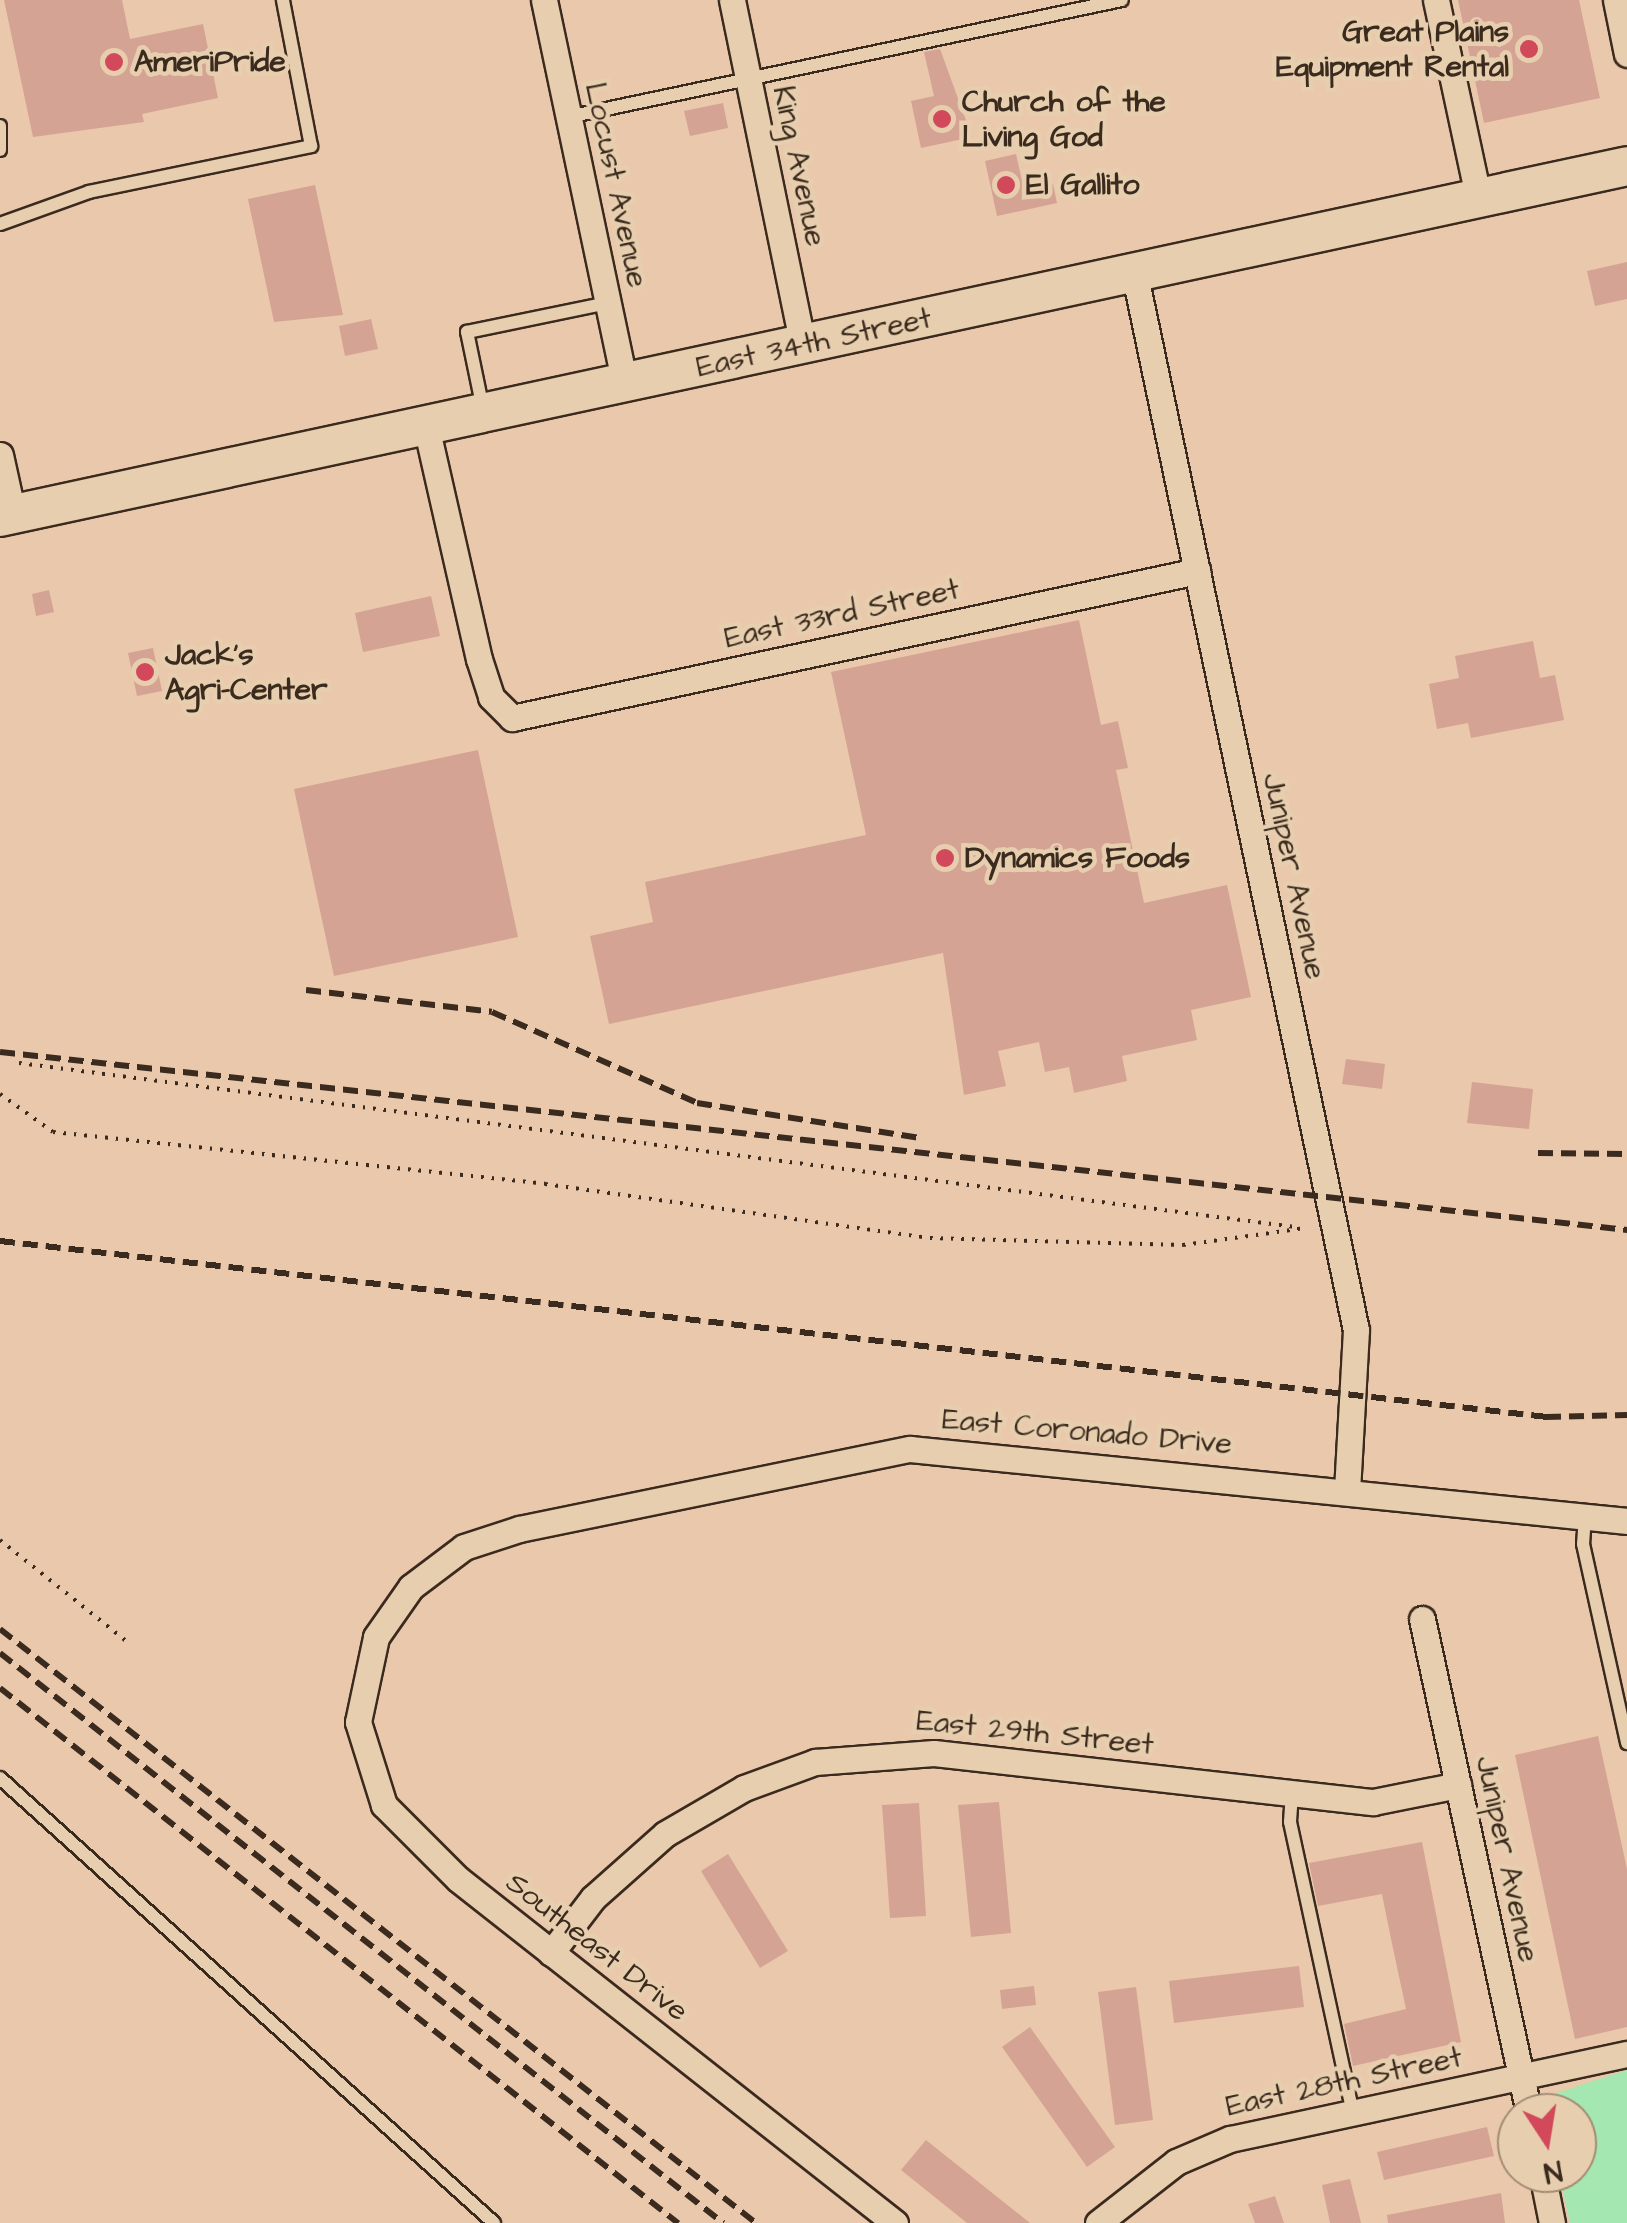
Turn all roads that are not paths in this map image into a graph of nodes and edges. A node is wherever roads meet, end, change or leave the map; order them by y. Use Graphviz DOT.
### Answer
graph roads {
  1 [pos="283,0"];
  2 [pos="544,0"];
  3 [pos="732,0"];
  4 [pos="1122,0"];
  5 [pos="1436,0"];
  6 [pos="1616,0"];
  7 [pos="1627,54"];
  8 [pos="748,80"];
  9 [pos="568,117"];
  10 [pos="0,126"];
  11 [pos="0,150"];
  12 [pos="1627,166"];
  13 [pos="1479,200"];
  14 [pos="0,224"];
  15 [pos="1135,276"];
  16 [pos="607,303"];
  17 [pos="803,345"];
  18 [pos="624,383"];
  19 [pos="484,414"];
  20 [pos="426,426"];
  21 [pos="0,455"];
  22 [pos="6,516"];
  23 [pos="1197,572"];
  24 [pos="1347,1492"];
  25 [pos="1585,1516"];
  26 [pos="1627,1521"];
  27 [pos="1422,1619"];
  28 [pos="368,1662"];
  29 [pos="1627,1742"];
  30 [pos="0,1778"];
  31 [pos="1458,1785"];
  32 [pos="1292,1793"];
  33 [pos="551,1953"];
  34 [pos="1627,2054"];
  35 [pos="1521,2077"];
  36 [pos="1525,2093"];
  37 [pos="1353,2113"];
  38 [pos="1546,2193"];
  39 [pos="494,2223"];
  40 [pos="895,2223"];
  41 [pos="1098,2223"];
  42 [pos="1552,2223"];
  1 -- 14 [label="lane"];
  2 -- 9 [label="street, Locust Avenue"];
  3 -- 8 [label="street, King Avenue"];
  4 -- 8 [label="lane"];
  5 -- 13 [label="street"];
  6 -- 7 [label="street"];
  8 -- 9 [label="lane"];
  8 -- 17 [label="street, King Avenue"];
  9 -- 16 [label="street, Locust Avenue"];
  10 -- 11 [label="lane"];
  12 -- 13 [label="main road, East 34th Street"];
  13 -- 15 [label="main road, East 34th Street"];
  15 -- 17 [label="main road, East 34th Street"];
  15 -- 23 [label="street, Juniper Avenue"];
  16 -- 18 [label="street, Locust Avenue"];
  16 -- 19 [label="lane"];
  17 -- 18 [label="main road, East 34th Street"];
  18 -- 19 [label="main road, East 34th Street"];
  19 -- 20 [label="main road, East 34th Street"];
  20 -- 22 [label="main road, East 34th Street"];
  20 -- 23 [label="street, East 33rd Street"];
  21 -- 22 [label="street"];
  23 -- 24 [label="street, Juniper Avenue"];
  24 -- 25 [label="street, East Coronado Drive"];
  24 -- 28 [label="street, East Coronado Drive"];
  25 -- 26 [label="street, East Coronado Drive"];
  25 -- 29 [label="lane"];
  27 -- 31 [label="street, Juniper Avenue"];
  28 -- 33 [label="street, Southeast Drive"];
  30 -- 39 [label="lane"];
  31 -- 32 [label="street, East 29th Street"];
  31 -- 35 [label="street, Juniper Avenue"];
  32 -- 33 [label="street, East 29th Street"];
  32 -- 37 [label="lane"];
  33 -- 40 [label="street, Southeast Drive"];
  34 -- 35 [label="street, East 28th Street"];
  35 -- 36 [label="street, Juniper Avenue"];
  35 -- 37 [label="street, East 28th Street"];
  37 -- 41 [label="street, East 28th Street"];
  38 -- 42 [label="street"];
}
